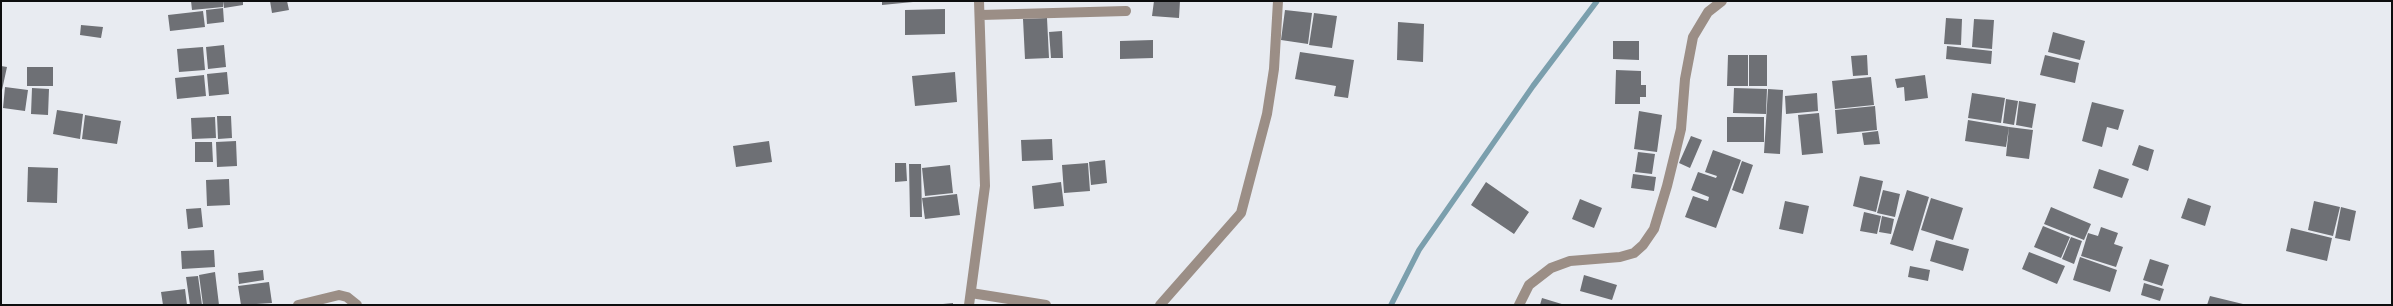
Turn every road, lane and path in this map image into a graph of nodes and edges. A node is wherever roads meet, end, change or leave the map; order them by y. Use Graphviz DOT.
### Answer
graph roads {
  1 [pos="979,1"];
  2 [pos="1278,1"];
  3 [pos="1722,1"];
  4 [pos="1126,11"];
  5 [pos="981,16"];
  6 [pos="971,293"];
  7 [pos="298,305"];
  8 [pos="357,305"];
  9 [pos="969,305"];
  10 [pos="1046,305"];
  11 [pos="1160,305"];
  12 [pos="1519,305"];
  1 -- 5 [label="street"];
  2 -- 11 [label="street"];
  3 -- 12 [label="street"];
  4 -- 5 [label="street"];
  5 -- 6 [label="street"];
  6 -- 9 [label="street"];
  6 -- 10 [label="street"];
  7 -- 8 [label="street"];
}
